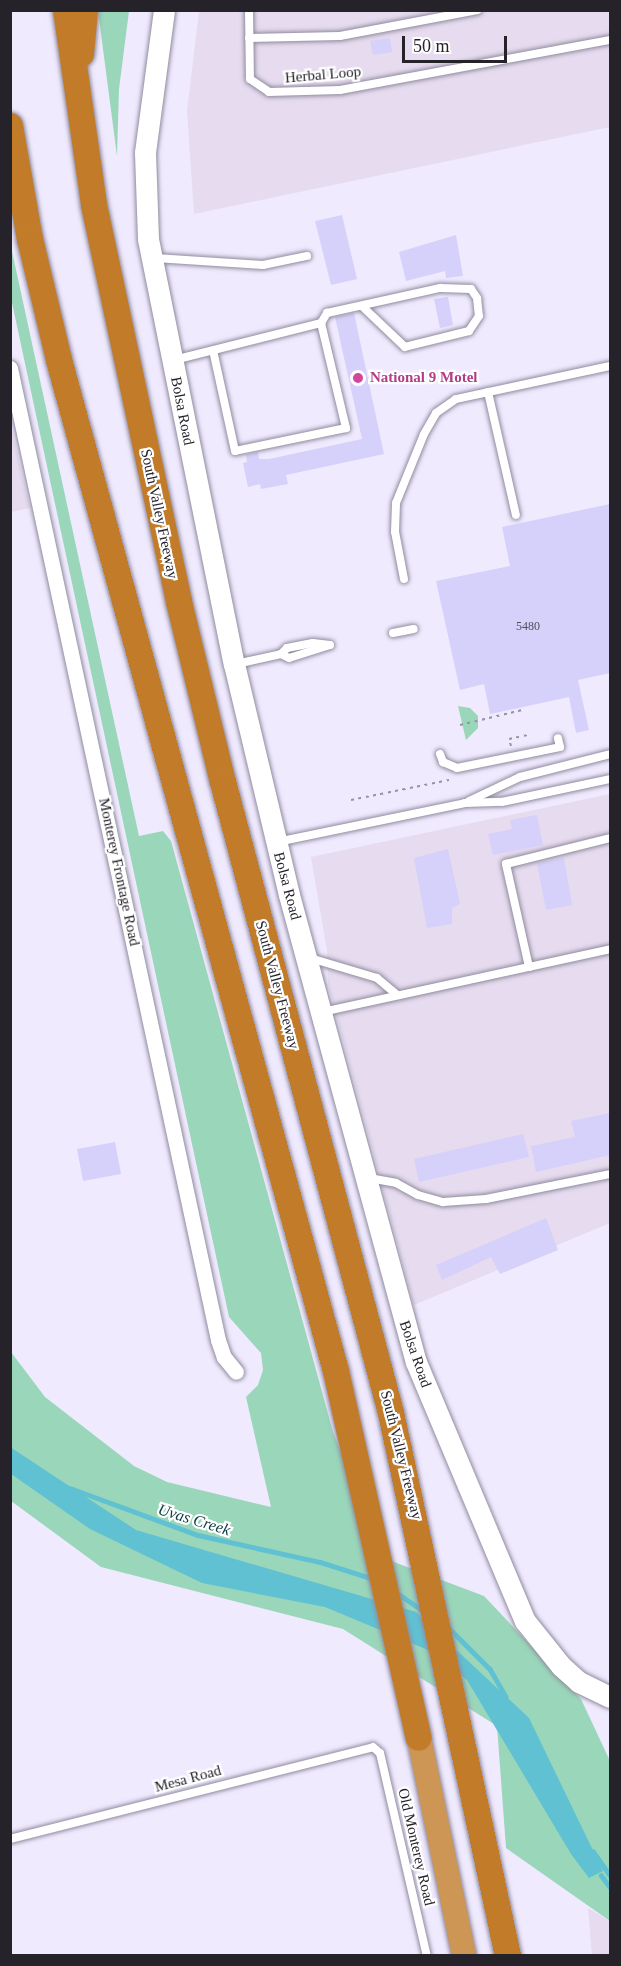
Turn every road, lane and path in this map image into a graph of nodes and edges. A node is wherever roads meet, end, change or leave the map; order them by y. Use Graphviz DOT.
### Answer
graph roads {
  1 [pos="66,10"];
  2 [pos="85,10"];
  3 [pos="164,10"];
  4 [pos="249,10"];
  5 [pos="478,10"];
  6 [pos="249,38"];
  7 [pos="610,40"];
  8 [pos="75,93"];
  9 [pos="10,126"];
  10 [pos="307,256"];
  11 [pos="151,258"];
  12 [pos="362,306"];
  13 [pos="321,323"];
  14 [pos="213,351"];
  15 [pos="172,360"];
  16 [pos="610,366"];
  17 [pos="10,368"];
  18 [pos="488,392"];
  19 [pos="516,514"];
  20 [pos="404,579"];
  21 [pos="414,629"];
  22 [pos="393,633"];
  23 [pos="280,654"];
  24 [pos="234,664"];
  25 [pos="522,710"];
  26 [pos="460,725"];
  27 [pos="528,735"];
  28 [pos="558,738"];
  29 [pos="511,746"];
  30 [pos="440,754"];
  31 [pos="610,754"];
  32 [pos="610,778"];
  33 [pos="449,780"];
  34 [pos="351,800"];
  35 [pos="465,803"];
  36 [pos="610,838"];
  37 [pos="275,842"];
  38 [pos="610,949"];
  39 [pos="306,957"];
  40 [pos="529,967"];
  41 [pos="396,994"];
  42 [pos="321,1012"];
  43 [pos="610,1174"];
  44 [pos="364,1178"];
  45 [pos="236,1372"];
  46 [pos="610,1697"];
  47 [pos="419,1737"];
  48 [pos="373,1747"];
  49 [pos="10,1839"];
  50 [pos="427,1956"];
  51 [pos="464,1956"];
  52 [pos="508,1956"];
  1 -- 8 [label="highway, South Valley Freeway"];
  2 -- 8 [label="highway"];
  3 -- 11 [label="main road, Bolsa Road"];
  4 -- 6 [label="lane, Herbal Loop"];
  5 -- 6 [label="lane"];
  6 -- 7 [label="lane, Herbal Loop"];
  8 -- 52 [label="highway, South Valley Freeway"];
  9 -- 47 [label="highway"];
  10 -- 11 [label="lane"];
  11 -- 15 [label="main road, Bolsa Road"];
  12 -- 12 [label="lane"];
  12 -- 13 [label="lane"];
  13 -- 14 [label="lane"];
  13 -- 14 [label="lane"];
  14 -- 15 [label="lane"];
  15 -- 24 [label="main road, Bolsa Road"];
  16 -- 18 [label="lane"];
  17 -- 45 [label="street, Monterey Frontage Road"];
  18 -- 19 [label="lane"];
  18 -- 20 [label="lane"];
  21 -- 22 [label="lane"];
  23 -- 23 [label="lane"];
  23 -- 24 [label="lane"];
  24 -- 37 [label="main road, Bolsa Road"];
  25 -- 26 [label="path"];
  27 -- 29 [label="path"];
  28 -- 30 [label="lane"];
  31 -- 35 [label="lane"];
  32 -- 35 [label="lane"];
  33 -- 34 [label="path"];
  35 -- 37 [label="lane"];
  36 -- 40 [label="lane"];
  37 -- 39 [label="main road, Bolsa Road"];
  38 -- 40 [label="lane"];
  39 -- 41 [label="lane"];
  39 -- 42 [label="main road, Bolsa Road"];
  40 -- 41 [label="lane"];
  41 -- 42 [label="lane"];
  42 -- 44 [label="main road, Bolsa Road"];
  43 -- 44 [label="lane"];
  44 -- 46 [label="main road, Bolsa Road"];
  47 -- 51 [label="highway"];
  48 -- 49 [label="lane, Mesa Road"];
  48 -- 50 [label="lane, Old Monterey Road"];
}
